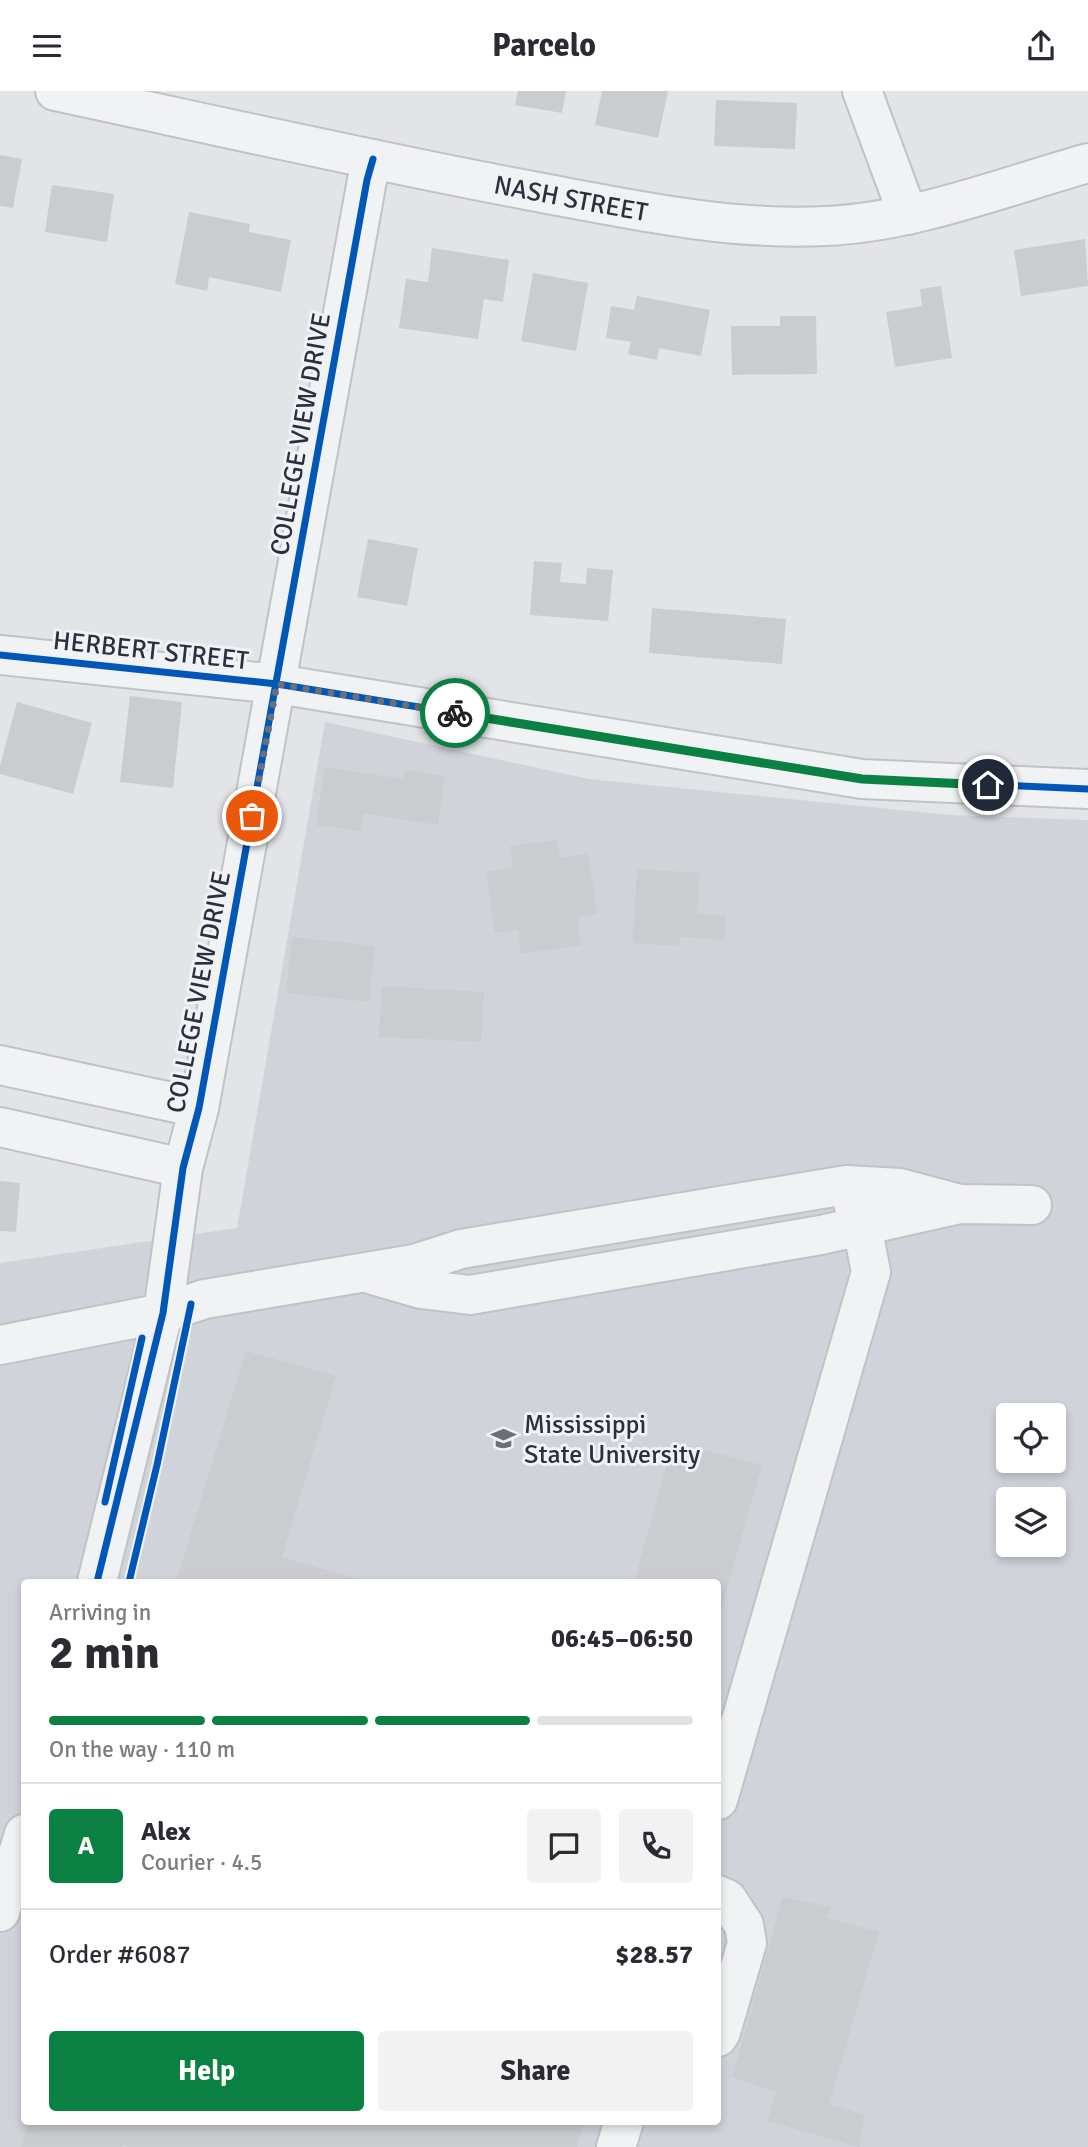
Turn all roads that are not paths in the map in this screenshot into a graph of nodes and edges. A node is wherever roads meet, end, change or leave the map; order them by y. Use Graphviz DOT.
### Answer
graph roads {
  1 [pos="55,91"];
  2 [pos="862,91"];
  3 [pos="373,159"];
  4 [pos="1088,163"];
  5 [pos="908,215"];
  6 [pos="0,655"];
  7 [pos="277,684"];
  8 [pos="1088,789"];
  9 [pos="0,1065"];
  10 [pos="198,1108"];
  11 [pos="0,1127"];
  12 [pos="183,1168"];
  13 [pos="846,1185"];
  14 [pos="960,1204"];
  15 [pos="1032,1205"];
  16 [pos="862,1226"];
  17 [pos="361,1272"];
  18 [pos="163,1313"];
  19 [pos="0,1345"];
  20 [pos="98,1579"];
  21 [pos="721,1790"];
  22 [pos="21,1844"];
  23 [pos="721,1896"];
  24 [pos="0,1912"];
  25 [pos="721,2033"];
  26 [pos="623,2125"];
  27 [pos="617,2147"];
  1 -- 3 [label="street, NASH STREET"];
  2 -- 5 [label="street"];
  3 -- 5 [label="street, NASH STREET"];
  3 -- 7 [label="street, COLLEGE VIEW DRIVE"];
  4 -- 5 [label="street, NASH STREET"];
  6 -- 7 [label="street, HERBERT STREET"];
  7 -- 8 [label="street, HERBERT STREET"];
  7 -- 10 [label="street, COLLEGE VIEW DRIVE"];
  9 -- 10 [label="street"];
  10 -- 12 [label="street, COLLEGE VIEW DRIVE"];
  11 -- 12 [label="street"];
  12 -- 18 [label="street, COLLEGE VIEW DRIVE"];
  13 -- 14 [label="street"];
  13 -- 16 [label="street"];
  13 -- 17 [label="street"];
  14 -- 15 [label="street"];
  14 -- 16 [label="street"];
  16 -- 17 [label="street"];
  16 -- 21 [label="street"];
  17 -- 18 [label="street"];
  18 -- 19 [label="street"];
  18 -- 20 [label="street, COLLEGE VIEW DRIVE"];
  22 -- 24 [label="street"];
  23 -- 25 [label="street"];
  26 -- 27 [label="street"];
}
